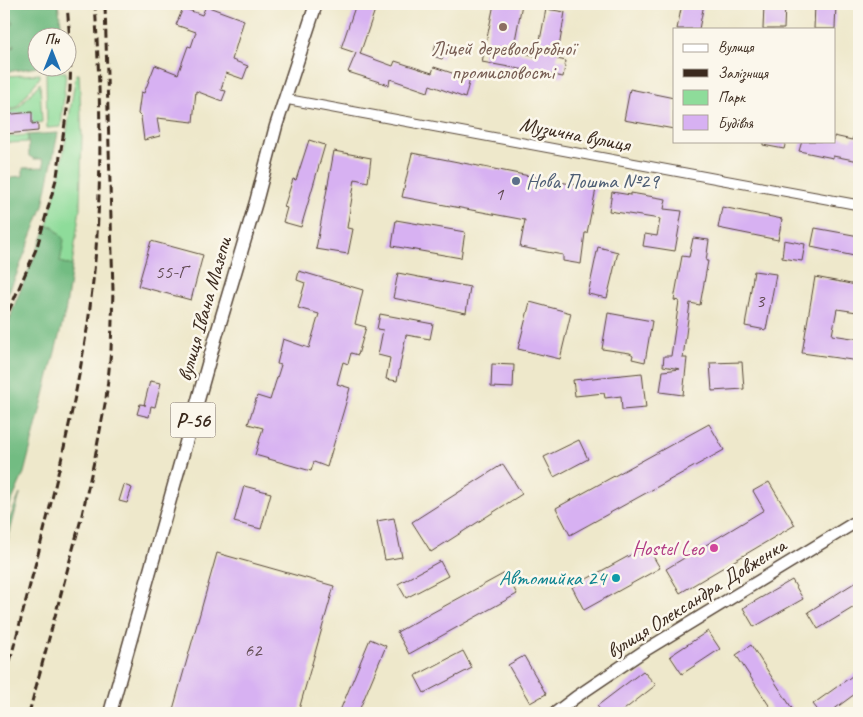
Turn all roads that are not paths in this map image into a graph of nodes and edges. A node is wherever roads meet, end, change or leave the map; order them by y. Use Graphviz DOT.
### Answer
graph roads {
  1 [pos="316,4"];
  2 [pos="285,99"];
  3 [pos="859,205"];
  4 [pos="859,520"];
  5 [pos="110,713"];
  6 [pos="554,713"];
  1 -- 2 [label="main road, вулиця Івана Мазепи / Р-56"];
  2 -- 3 [label="street, Музична вулиця"];
  2 -- 5 [label="main road, вулиця Івана Мазепи / Р-56"];
  4 -- 6 [label="main road, вулиця Олександра Довженка"];
}
